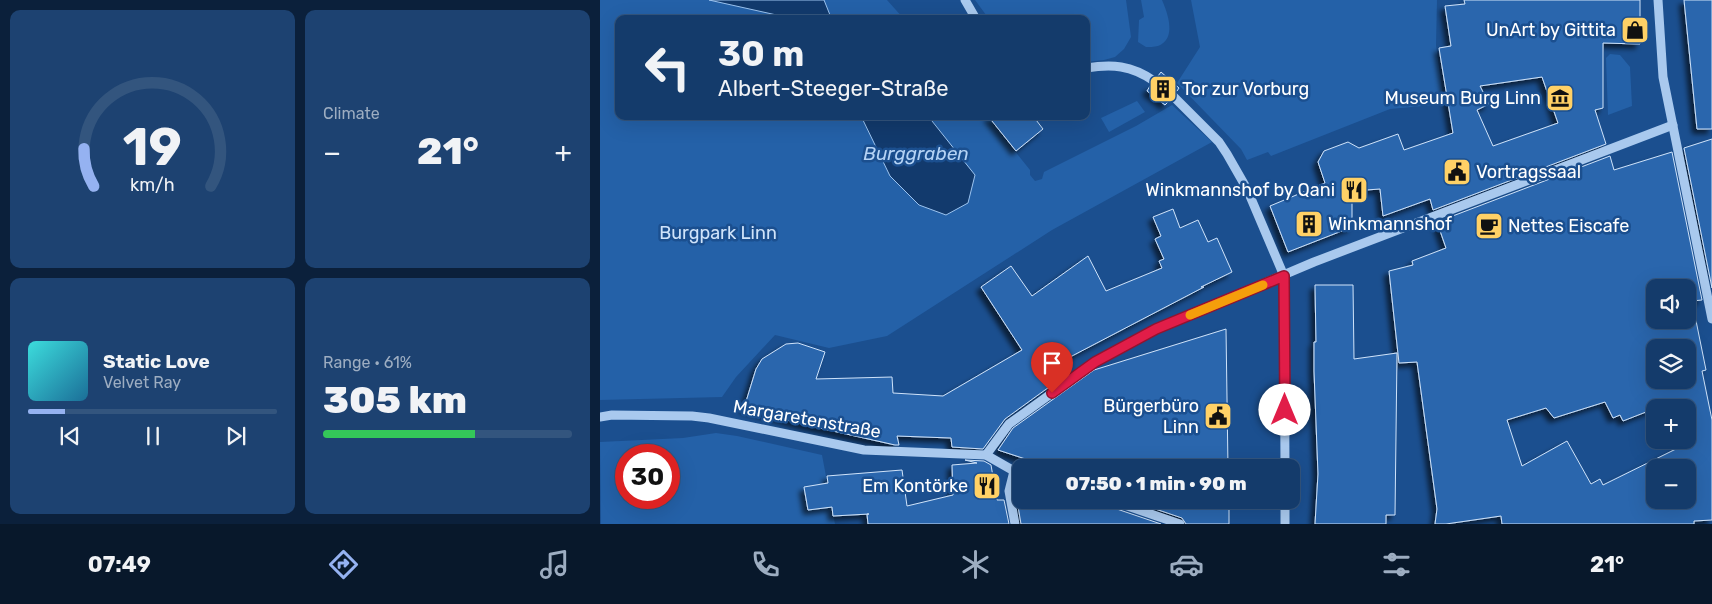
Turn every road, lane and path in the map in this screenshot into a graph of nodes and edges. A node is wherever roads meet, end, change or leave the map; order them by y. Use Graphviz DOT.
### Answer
graph roads {
  1 [pos="965,0"];
  2 [pos="1658,0"];
  3 [pos="974,15"];
  4 [pos="1090,67"];
  5 [pos="1154,81"];
  6 [pos="1174,97"];
  7 [pos="1673,125"];
  8 [pos="1284,276"];
  9 [pos="1712,319"];
  10 [pos="600,417"];
  11 [pos="986,455"];
  12 [pos="1285,459"];
  13 [pos="1012,469"];
  14 [pos="1012,485"];
  15 [pos="1012,508"];
  16 [pos="1012,509"];
  17 [pos="1136,509"];
  18 [pos="1285,509"];
  19 [pos="1015,524"];
  20 [pos="1180,524"];
  21 [pos="1285,524"];
  1 -- 3 [label="street"];
  2 -- 7 [label="street"];
  4 -- 5 [label="street"];
  6 -- 8 [label="street"];
  7 -- 8 [label="street"];
  7 -- 9 [label="street"];
  8 -- 11 [label="street"];
  8 -- 12 [label="street"];
  10 -- 11 [label="street, Margaretenstraße"];
  11 -- 13 [label="street, Margaretenstraße"];
  14 -- 15 [label="street"];
  16 -- 19 [label="street"];
  17 -- 20 [label="street"];
  18 -- 21 [label="street"];
}
